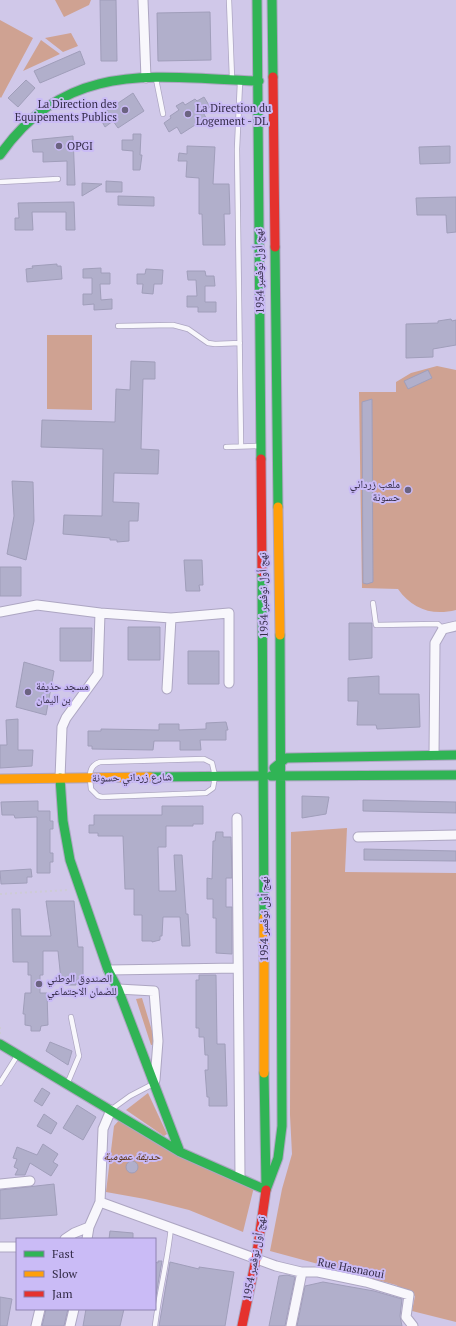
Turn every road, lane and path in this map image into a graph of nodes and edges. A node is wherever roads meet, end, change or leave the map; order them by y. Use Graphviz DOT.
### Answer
graph roads {
  1 [pos="143,0"];
  2 [pos="229,0"];
  3 [pos="257,0"];
  4 [pos="272,0"];
  5 [pos="151,78"];
  6 [pos="259,80"];
  7 [pos="236,81"];
  8 [pos="163,114"];
  9 [pos="0,154"];
  10 [pos="58,179"];
  11 [pos="0,182"];
  12 [pos="274,222"];
  13 [pos="259,223"];
  14 [pos="118,326"];
  15 [pos="240,343"];
  16 [pos="241,446"];
  17 [pos="270,446"];
  18 [pos="226,447"];
  19 [pos="373,603"];
  20 [pos="0,612"];
  21 [pos="100,613"];
  22 [pos="170,618"];
  23 [pos="456,626"];
  24 [pos="443,629"];
  25 [pos="229,683"];
  26 [pos="167,689"];
  27 [pos="456,755"];
  28 [pos="281,761"];
  29 [pos="433,765"];
  30 [pos="456,775"];
  31 [pos="215,776"];
  32 [pos="264,776"];
  33 [pos="281,776"];
  34 [pos="60,778"];
  35 [pos="90,778"];
  36 [pos="0,779"];
  37 [pos="237,818"];
  38 [pos="456,835"];
  39 [pos="358,837"];
  40 [pos="80,890"];
  41 [pos="0,894"];
  42 [pos="238,968"];
  43 [pos="108,970"];
  44 [pos="118,989"];
  45 [pos="71,1017"];
  46 [pos="0,1044"];
  47 [pos="18,1054"];
  48 [pos="0,1083"];
  49 [pos="155,1083"];
  50 [pos="68,1084"];
  51 [pos="111,1110"];
  52 [pos="180,1152"];
  53 [pos="240,1177"];
  54 [pos="30,1181"];
  55 [pos="0,1184"];
  56 [pos="266,1190"];
  57 [pos="100,1202"];
  58 [pos="171,1226"];
  59 [pos="89,1227"];
  60 [pos="66,1238"];
  61 [pos="87,1238"];
  62 [pos="0,1247"];
  63 [pos="16,1248"];
  64 [pos="256,1259"];
  65 [pos="302,1272"];
  66 [pos="40,1310"];
  67 [pos="74,1310"];
  68 [pos="244,1325"];
  69 [pos="413,1325"];
  70 [pos="36,1326"];
  71 [pos="70,1326"];
  72 [pos="155,1326"];
  73 [pos="291,1326"];
  1 -- 5 [label="street"];
  2 -- 7 [label="lane"];
  3 -- 6 [label="main road, نهج أول نوفمبر 1954"];
  4 -- 12 [label="main road, نهج أول نوفمبر 1954"];
  5 -- 7 [label="main road"];
  5 -- 8 [label="lane"];
  5 -- 9 [label="main road"];
  6 -- 7 [label="main road"];
  6 -- 13 [label="main road, نهج أول نوفمبر 1954"];
  7 -- 15 [label="lane"];
  10 -- 11 [label="lane"];
  12 -- 13 [label="main road"];
  12 -- 17 [label="main road, نهج أول نوفمبر 1954"];
  13 -- 17 [label="main road, نهج أول نوفمبر 1954"];
  14 -- 15 [label="lane"];
  15 -- 16 [label="lane"];
  16 -- 17 [label="lane"];
  16 -- 18 [label="lane"];
  17 -- 28 [label="main road, نهج أول نوفمبر 1954"];
  17 -- 32 [label="main road, نهج أول نوفمبر 1954"];
  19 -- 24 [label="lane"];
  20 -- 21 [label="street"];
  21 -- 22 [label="street"];
  21 -- 34 [label="street"];
  22 -- 25 [label="street"];
  22 -- 26 [label="street"];
  23 -- 24 [label="street"];
  24 -- 29 [label="street"];
  27 -- 29 [label="main road, شارع زرداني حسونة"];
  28 -- 29 [label="main road, شارع زرداني حسونة"];
  28 -- 32 [label="main road, شارع زرداني حسونة"];
  28 -- 33 [label="main road, نهج أول نوفمبر 1954"];
  29 -- 30 [label="main road, شارع زرداني حسونة"];
  29 -- 33 [label="main road, شارع زرداني حسونة"];
  31 -- 32 [label="main road, شارع زرداني حسونة"];
  31 -- 35 [label="main road, شارع زرداني حسونة"];
  31 -- 35 [label="lane"];
  31 -- 35 [label="lane"];
  32 -- 33 [label="main road, شارع زرداني حسونة"];
  32 -- 56 [label="main road, نهج أول نوفمبر 1954"];
  33 -- 56 [label="main road, نهج أول نوفمبر 1954"];
  34 -- 35 [label="main road, شارع زرداني حسونة"];
  34 -- 36 [label="main road, شارع زرداني حسونة"];
  34 -- 40 [label="main road"];
  37 -- 42 [label="street"];
  38 -- 39 [label="street"];
  40 -- 41 [label="path"];
  40 -- 43 [label="main road"];
  42 -- 43 [label="street"];
  42 -- 53 [label="street"];
  43 -- 44 [label="main road"];
  44 -- 49 [label="main road"];
  44 -- 49 [label="street"];
  45 -- 50 [label="lane"];
  46 -- 47 [label="main road"];
  47 -- 48 [label="lane"];
  47 -- 50 [label="main road"];
  49 -- 51 [label="lane"];
  49 -- 52 [label="main road"];
  50 -- 51 [label="main road"];
  51 -- 52 [label="main road"];
  51 -- 57 [label="street"];
  52 -- 53 [label="main road"];
  53 -- 56 [label="main road"];
  54 -- 55 [label="street"];
  56 -- 64 [label="main road, نهج أول نوفمبر 1954"];
  57 -- 58 [label="street, Rue Hasnaoui"];
  57 -- 59 [label="street"];
  58 -- 64 [label="street, Rue Hasnaoui"];
  58 -- 72 [label="lane"];
  59 -- 60 [label="street"];
  59 -- 61 [label="street"];
  62 -- 63 [label="street"];
  64 -- 65 [label="street, Rue Hasnaoui"];
  64 -- 68 [label="main road, نهج أول نوفمبر 1954"];
  65 -- 69 [label="street, Rue Hasnaoui"];
  65 -- 73 [label="street"];
  66 -- 70 [label="street"];
  67 -- 71 [label="street"];
}
